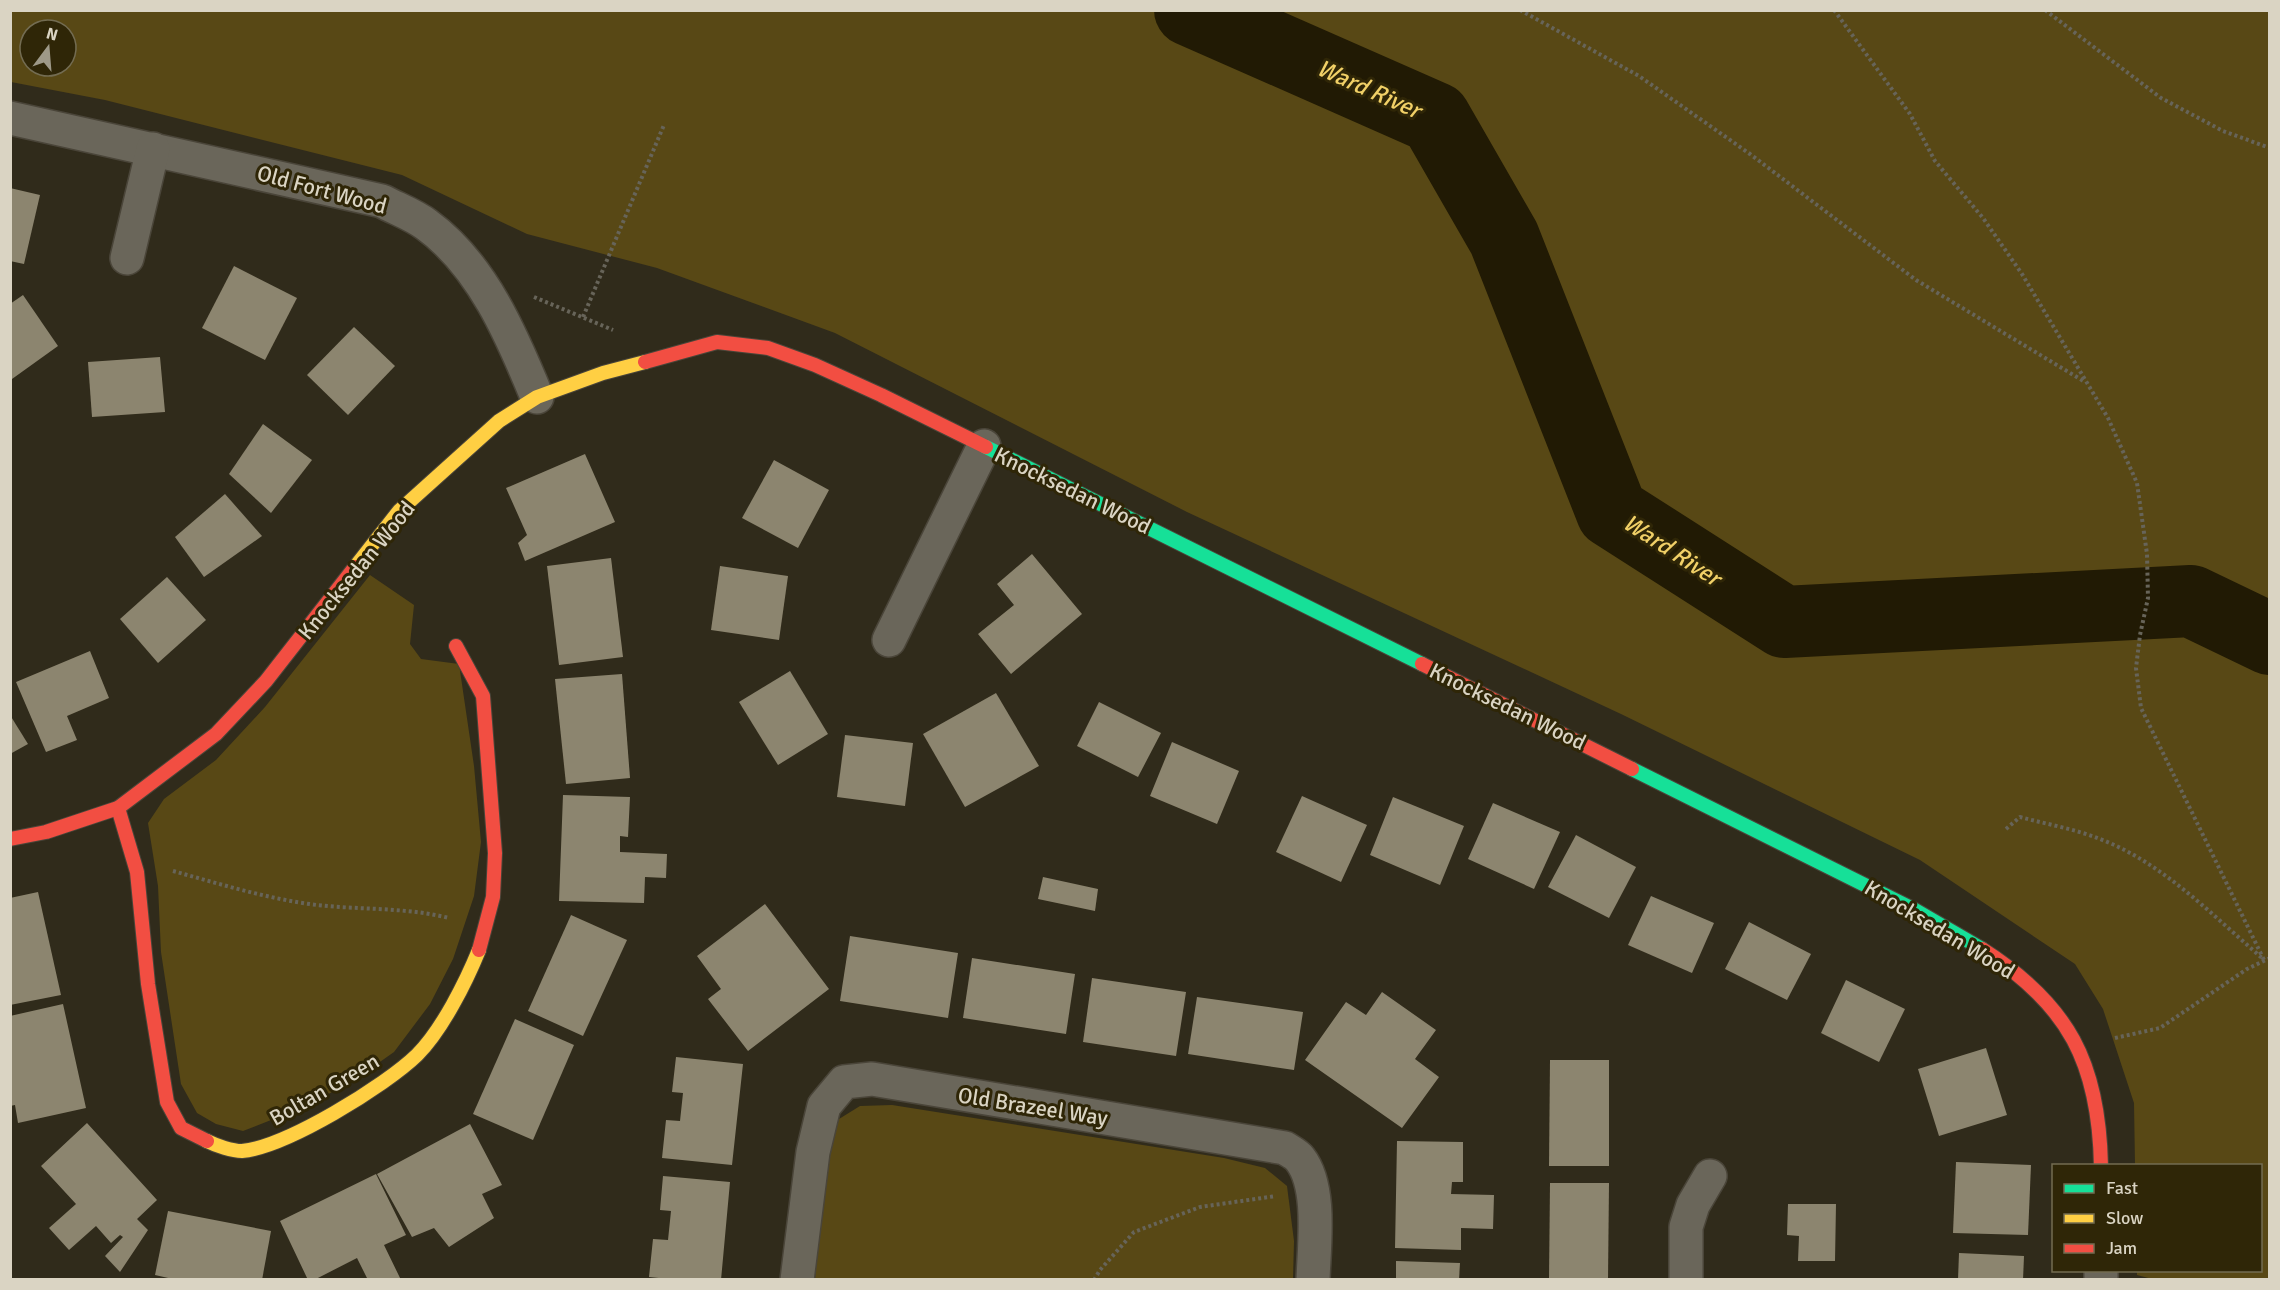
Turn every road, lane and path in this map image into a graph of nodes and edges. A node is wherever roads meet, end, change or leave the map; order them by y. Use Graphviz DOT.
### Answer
graph roads {
  1 [pos="1520,10"];
  2 [pos="1834,10"];
  3 [pos="2044,10"];
  4 [pos="10,118"];
  5 [pos="664,125"];
  6 [pos="2270,148"];
  7 [pos="153,149"];
  8 [pos="127,258"];
  9 [pos="532,295"];
  10 [pos="583,317"];
  11 [pos="615,331"];
  12 [pos="2086,382"];
  13 [pos="537,397"];
  14 [pos="984,446"];
  15 [pos="889,640"];
  16 [pos="456,646"];
  17 [pos="118,808"];
  18 [pos="2006,829"];
  19 [pos="10,839"];
  20 [pos="137,872"];
  21 [pos="486,927"];
  22 [pos="2267,959"];
  23 [pos="2081,1055"];
  24 [pos="2101,1164"];
  25 [pos="1710,1176"];
  26 [pos="1312,1196"];
  27 [pos="797,1280"];
  28 [pos="1094,1280"];
  29 [pos="1313,1280"];
  30 [pos="1686,1280"];
  1 -- 12 [label="path"];
  2 -- 12 [label="path"];
  3 -- 6 [label="path"];
  4 -- 7 [label="street, Old Fort Wood"];
  5 -- 10 [label="path"];
  7 -- 8 [label="street"];
  7 -- 13 [label="street, Old Fort Wood"];
  9 -- 10 [label="path"];
  10 -- 11 [label="path"];
  12 -- 22 [label="path"];
  13 -- 14 [label="street, Knocksedan Wood"];
  13 -- 17 [label="street, Knocksedan Wood"];
  14 -- 15 [label="street"];
  14 -- 23 [label="street, Knocksedan Wood"];
  16 -- 21 [label="street, Boltan Green"];
  17 -- 19 [label="street, Knocksedan Wood"];
  17 -- 20 [label="street, Boltan Green"];
  18 -- 22 [label="path"];
  20 -- 21 [label="path"];
  20 -- 21 [label="street, Boltan Green"];
  22 -- 23 [label="path"];
  23 -- 24 [label="street, Knocksedan Wood"];
  25 -- 30 [label="street"];
  26 -- 27 [label="street, Old Brazeel Way"];
  26 -- 28 [label="path"];
  26 -- 29 [label="street, Old Brazeel Way"];
}
